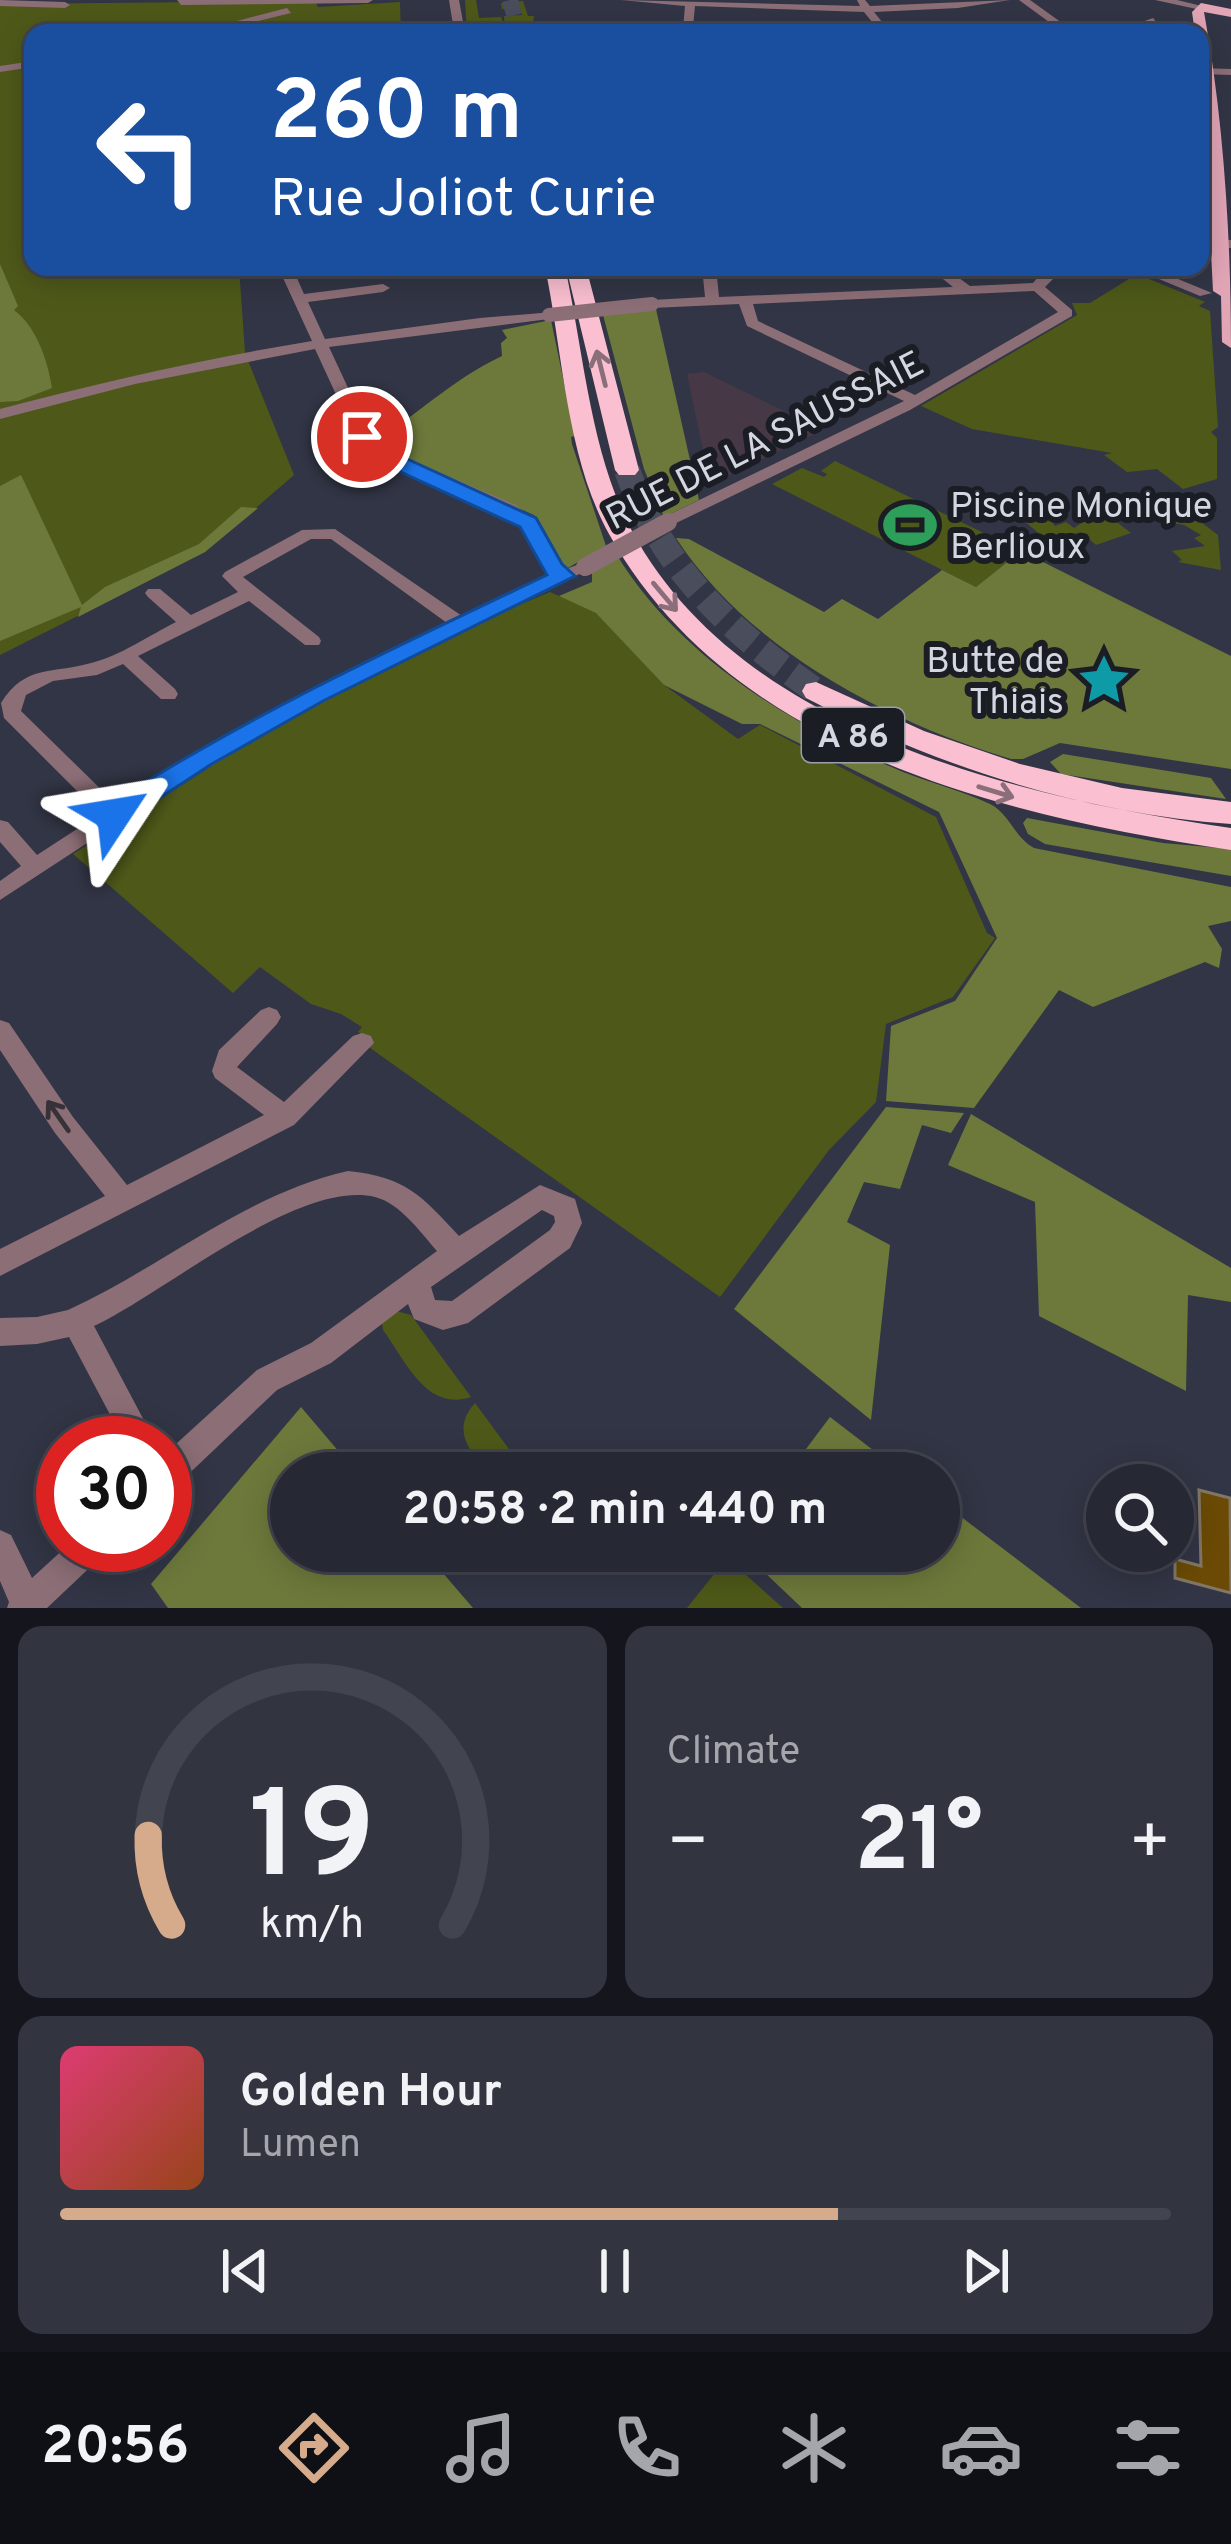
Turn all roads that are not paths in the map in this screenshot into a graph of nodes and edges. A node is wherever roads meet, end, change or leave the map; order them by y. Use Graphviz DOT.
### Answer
graph roads {
  1 [pos="368,0"];
  2 [pos="626,0"];
  3 [pos="1006,0"];
  4 [pos="1024,0"];
  5 [pos="1160,0"];
  6 [pos="182,2"];
  7 [pos="328,2"];
  8 [pos="0,3"];
  9 [pos="866,4"];
  10 [pos="65,5"];
  11 [pos="690,5"];
  12 [pos="1216,10"];
  13 [pos="425,11"];
  14 [pos="1153,21"];
  15 [pos="234,24"];
  16 [pos="421,24"];
  17 [pos="688,24"];
  18 [pos="1058,24"];
  19 [pos="1144,24"];
  20 [pos="1209,194"];
  21 [pos="1226,235"];
  22 [pos="289,276"];
  23 [pos="557,276"];
  24 [pos="578,276"];
  25 [pos="710,276"];
  26 [pos="947,276"];
  27 [pos="1046,276"];
  28 [pos="1163,276"];
  29 [pos="1037,286"];
  30 [pos="383,288"];
  31 [pos="965,290"];
  32 [pos="744,298"];
  33 [pos="299,299"];
  34 [pos="712,299"];
  35 [pos="1218,299"];
  36 [pos="1231,342"];
  37 [pos="319,344"];
  38 [pos="916,401"];
  39 [pos="0,414"];
  40 [pos="627,470"];
  41 [pos="563,576"];
  42 [pos="154,593"];
  43 [pos="250,593"];
  44 [pos="190,624"];
  45 [pos="461,624"];
  46 [pos="312,641"];
  47 [pos="126,656"];
  48 [pos="816,691"];
  49 [pos="168,694"];
  50 [pos="1230,813"];
  51 [pos="114,815"];
  52 [pos="0,828"];
  53 [pos="1231,839"];
  54 [pos="35,867"];
  55 [pos="6,888"];
  56 [pos="269,1016"];
  57 [pos="0,1030"];
  58 [pos="362,1043"];
  59 [pos="285,1117"];
  60 [pos="122,1198"];
  61 [pos="457,1253"];
  62 [pos="0,1263"];
  63 [pos="416,1282"];
  64 [pos="76,1322"];
  65 [pos="0,1333"];
  66 [pos="126,1416"];
  67 [pos="192,1450"];
  68 [pos="0,1546"];
  69 [pos="62,1572"];
  70 [pos="26,1606"];
  1 -- 7 [label="street"];
  2 -- 11 [label="street"];
  3 -- 9 [label="street"];
  4 -- 18 [label="street"];
  5 -- 12 [label="street"];
  6 -- 7 [label="street"];
  7 -- 15 [label="street"];
  8 -- 10 [label="street"];
  9 -- 11 [label="street"];
  11 -- 17 [label="street"];
  13 -- 16 [label="street"];
  14 -- 19 [label="street"];
  20 -- 21 [label="main road"];
  21 -- 35 [label="main road"];
  22 -- 33 [label="street"];
  23 -- 53 [label="highway, A 86, one-way"];
  40 -- 24 [label="highway, one-way"];
  25 -- 34 [label="street"];
  26 -- 31 [label="street"];
  27 -- 29 [label="street"];
  28 -- 35 [label="street"];
  29 -- 31 [label="street"];
  29 -- 38 [label="street, RUE DE LA SAUSSAIE"];
  30 -- 33 [label="street"];
  31 -- 32 [label="street"];
  32 -- 34 [label="street"];
  32 -- 38 [label="street"];
  33 -- 37 [label="street"];
  34 -- 37 [label="street, bridge"];
  35 -- 36 [label="main road"];
  37 -- 39 [label="street"];
  37 -- 41 [label="street"];
  38 -- 41 [label="street, RUE DE LA SAUSSAIE, bridge"];
  41 -- 45 [label="street, RUE DE LA SAUSSAIE"];
  42 -- 44 [label="street"];
  43 -- 44 [label="street"];
  43 -- 45 [label="street"];
  43 -- 46 [label="street"];
  44 -- 47 [label="street"];
  45 -- 51 [label="street, RUE DE LA SAUSSAIE"];
  47 -- 49 [label="street"];
  47 -- 51 [label="street"];
  48 -- 50 [label="highway, A 86"];
  51 -- 54 [label="street, RUE DE LA SAUSSAIE"];
  52 -- 54 [label="street"];
  54 -- 55 [label="street, RUE DE LA SAUSSAIE"];
  56 -- 59 [label="street"];
  60 -- 57 [label="street, one-way"];
  58 -- 59 [label="street"];
  59 -- 60 [label="street"];
  60 -- 62 [label="street"];
  61 -- 63 [label="street"];
  61 -- 63 [label="street"];
  61 -- 64 [label="street"];
  63 -- 67 [label="street"];
  64 -- 65 [label="street"];
  64 -- 66 [label="street"];
  68 -- 70 [label="street"];
  69 -- 70 [label="street"];
}
